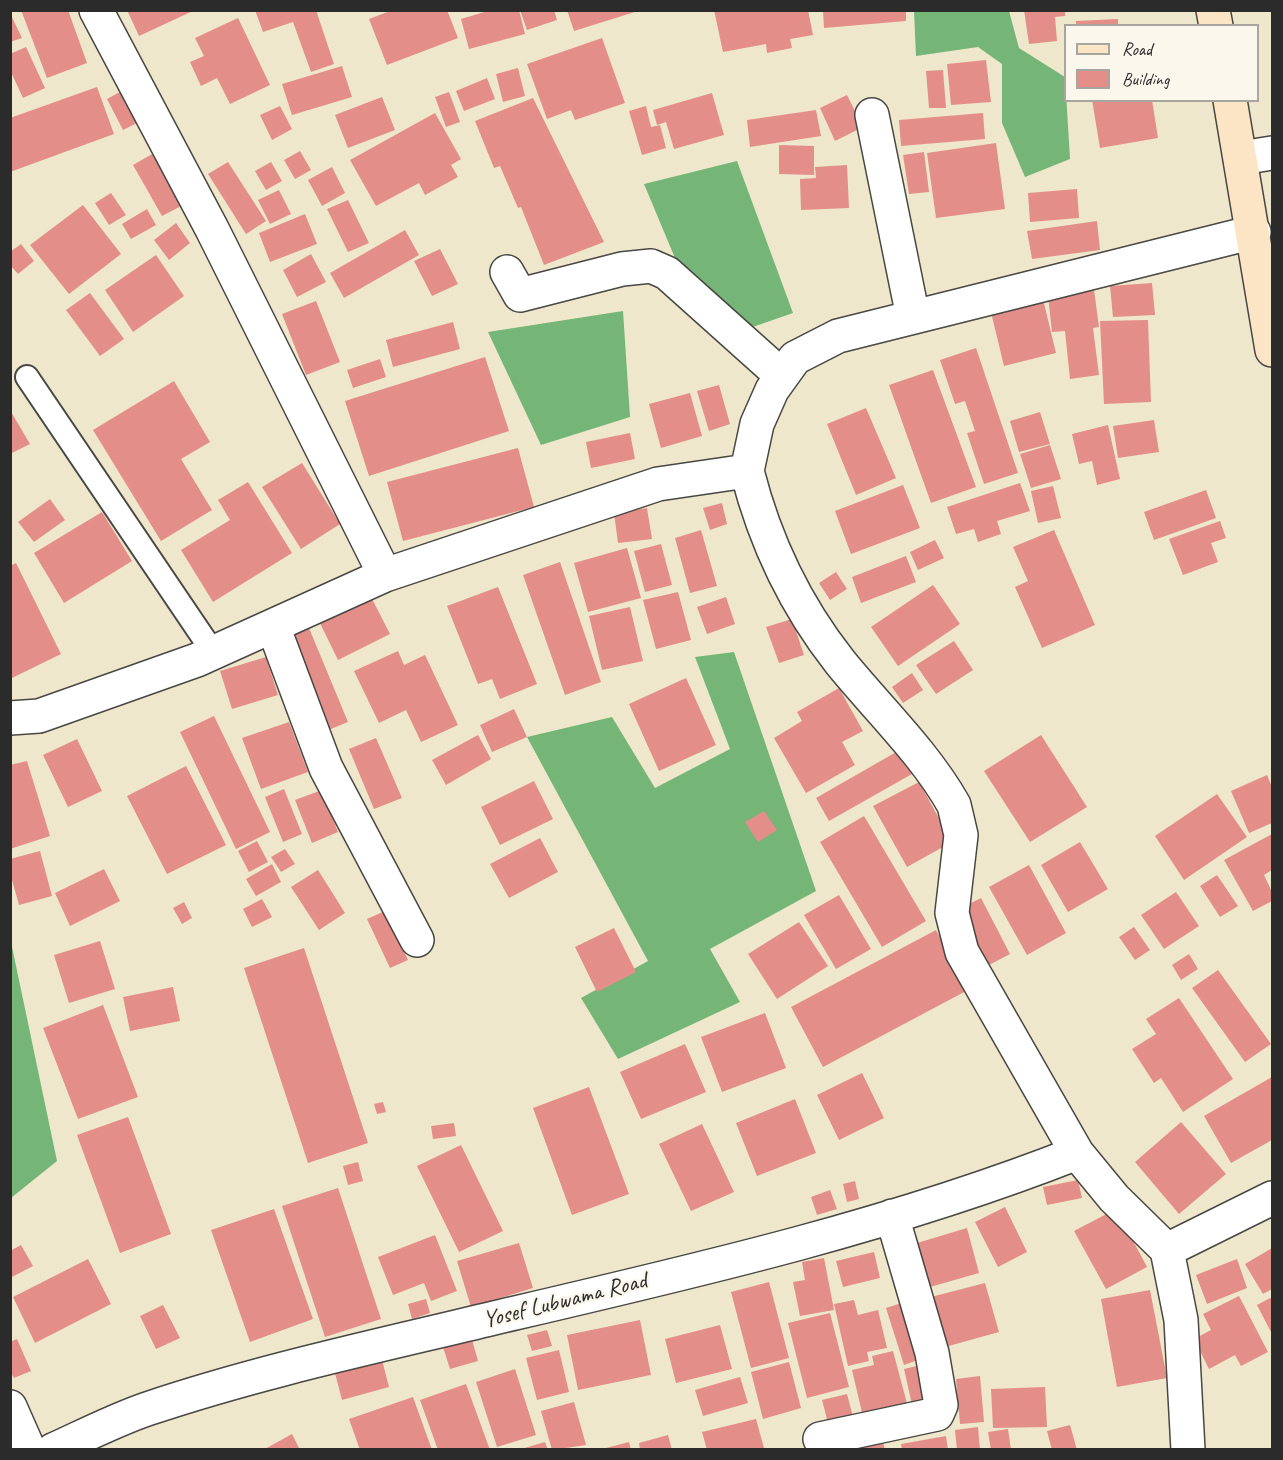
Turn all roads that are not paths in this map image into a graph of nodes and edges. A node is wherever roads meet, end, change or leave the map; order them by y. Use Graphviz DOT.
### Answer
graph roads {
  1 [pos="96,10"];
  2 [pos="1230,102"];
  3 [pos="872,115"];
  4 [pos="1272,153"];
  5 [pos="1241,158"];
  6 [pos="1254,232"];
  7 [pos="507,272"];
  8 [pos="913,317"];
  9 [pos="1272,350"];
  10 [pos="782,376"];
  11 [pos="27,377"];
  12 [pos="747,471"];
  13 [pos="385,575"];
  14 [pos="273,626"];
  15 [pos="213,652"];
  16 [pos="10,718"];
  17 [pos="417,940"];
  18 [pos="1077,1153"];
  19 [pos="1272,1198"];
  20 [pos="892,1216"];
  21 [pos="1167,1250"];
  22 [pos="10,1407"];
  23 [pos="820,1439"];
  24 [pos="63,1448"];
  25 [pos="29,1449"];
  26 [pos="1188,1449"];
  1 -- 13 [label="street"];
  2 -- 5 [label="street"];
  3 -- 8 [label="street"];
  4 -- 5 [label="street"];
  5 -- 6 [label="street"];
  6 -- 8 [label="street"];
  6 -- 9 [label="street"];
  7 -- 10 [label="street"];
  8 -- 10 [label="street"];
  10 -- 12 [label="street"];
  11 -- 15 [label="lane"];
  12 -- 13 [label="street"];
  12 -- 18 [label="street"];
  13 -- 14 [label="street"];
  14 -- 15 [label="street"];
  14 -- 17 [label="street"];
  15 -- 16 [label="street"];
  18 -- 20 [label="street, Yosef Lubwama Road"];
  18 -- 21 [label="street"];
  19 -- 21 [label="street"];
  20 -- 23 [label="street"];
  20 -- 24 [label="street, Yosef Lubwama Road"];
  21 -- 26 [label="street"];
  22 -- 25 [label="street"];
}
